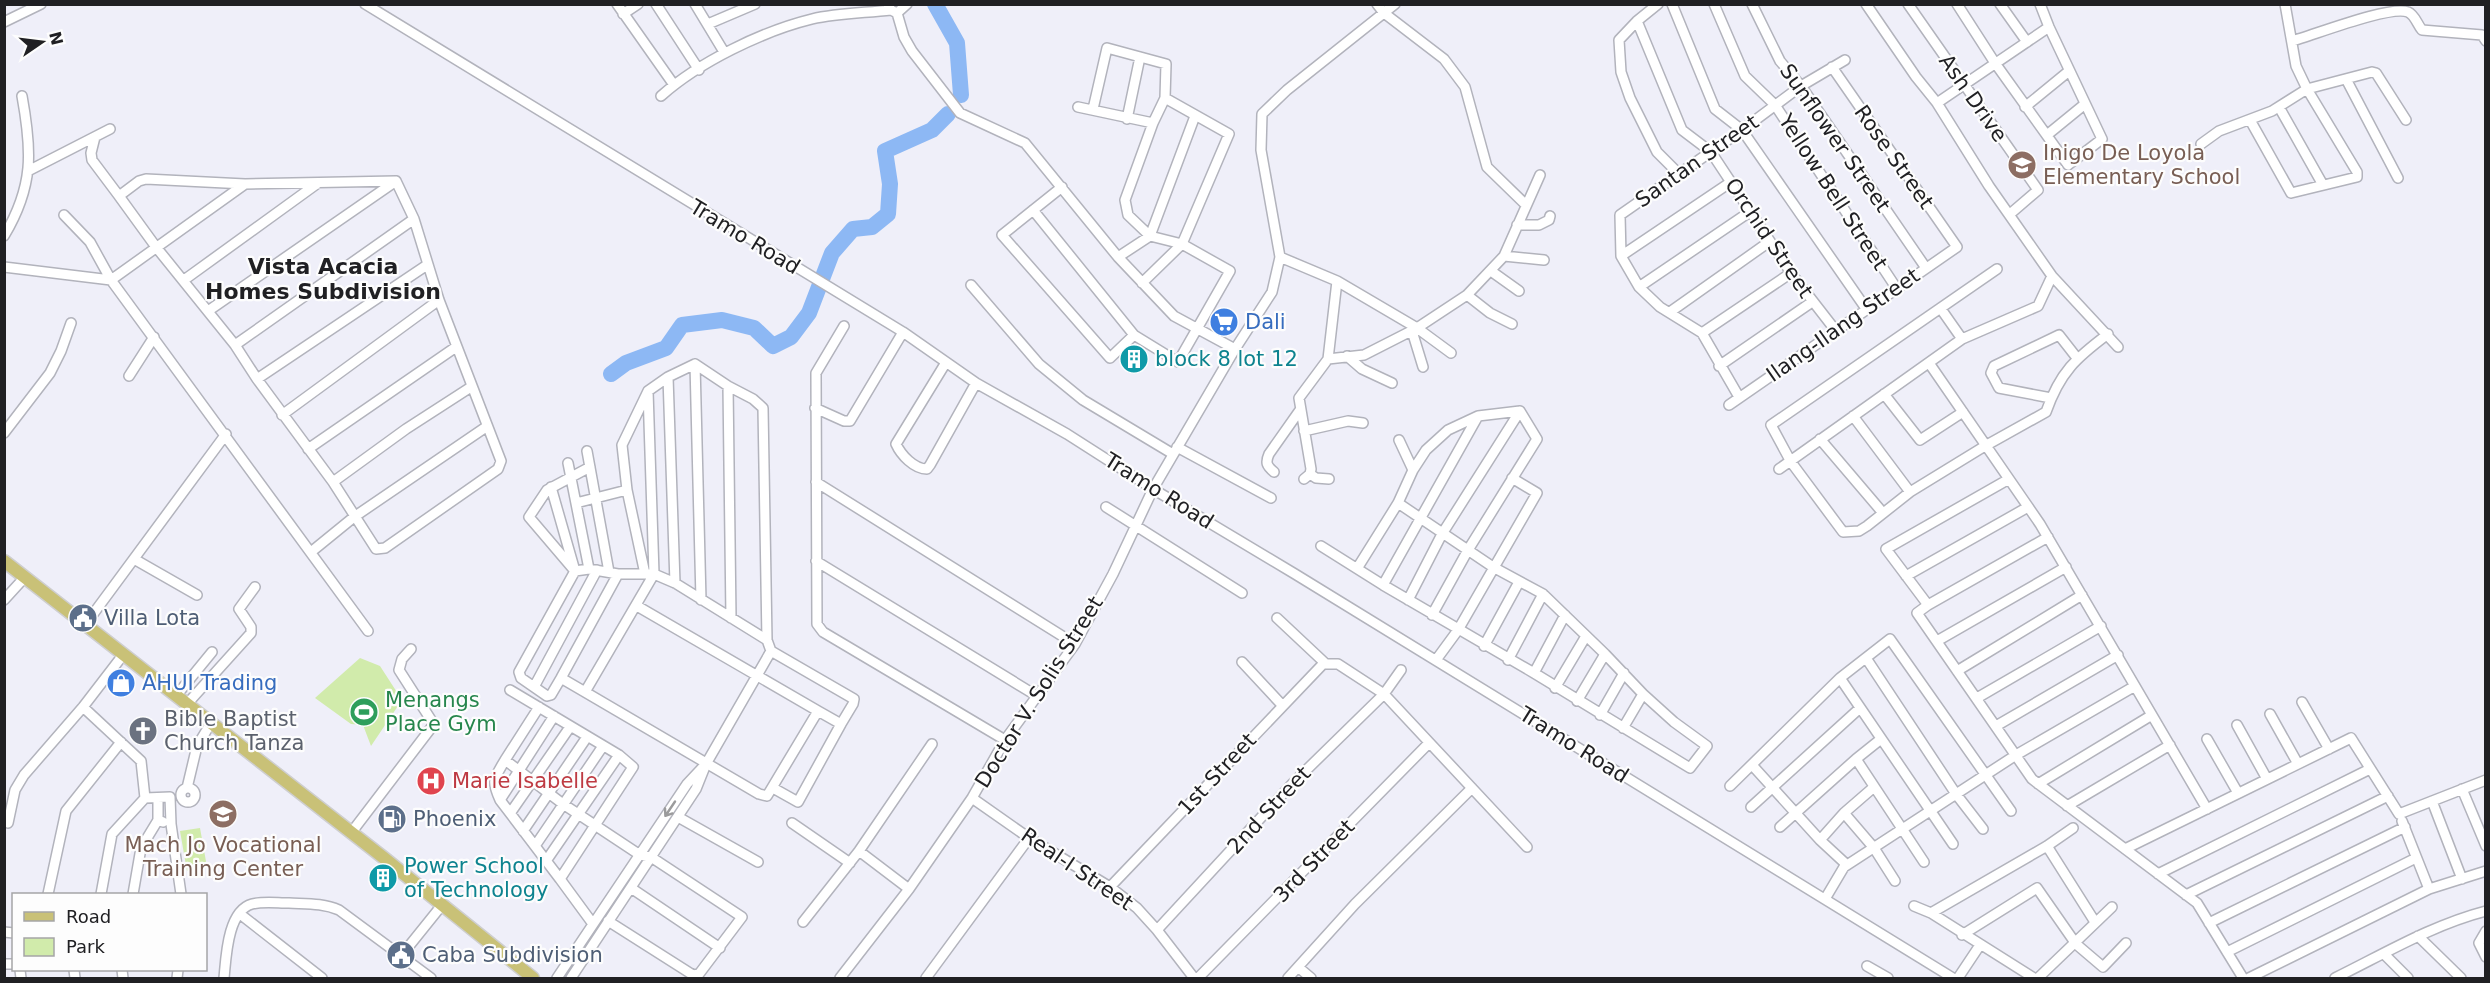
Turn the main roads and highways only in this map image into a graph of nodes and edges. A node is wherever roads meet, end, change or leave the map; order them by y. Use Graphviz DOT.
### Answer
graph roads {
  1 [pos="4,561"];
  2 [pos="533,978"];
  1 -- 2 [label="main road"];
}
